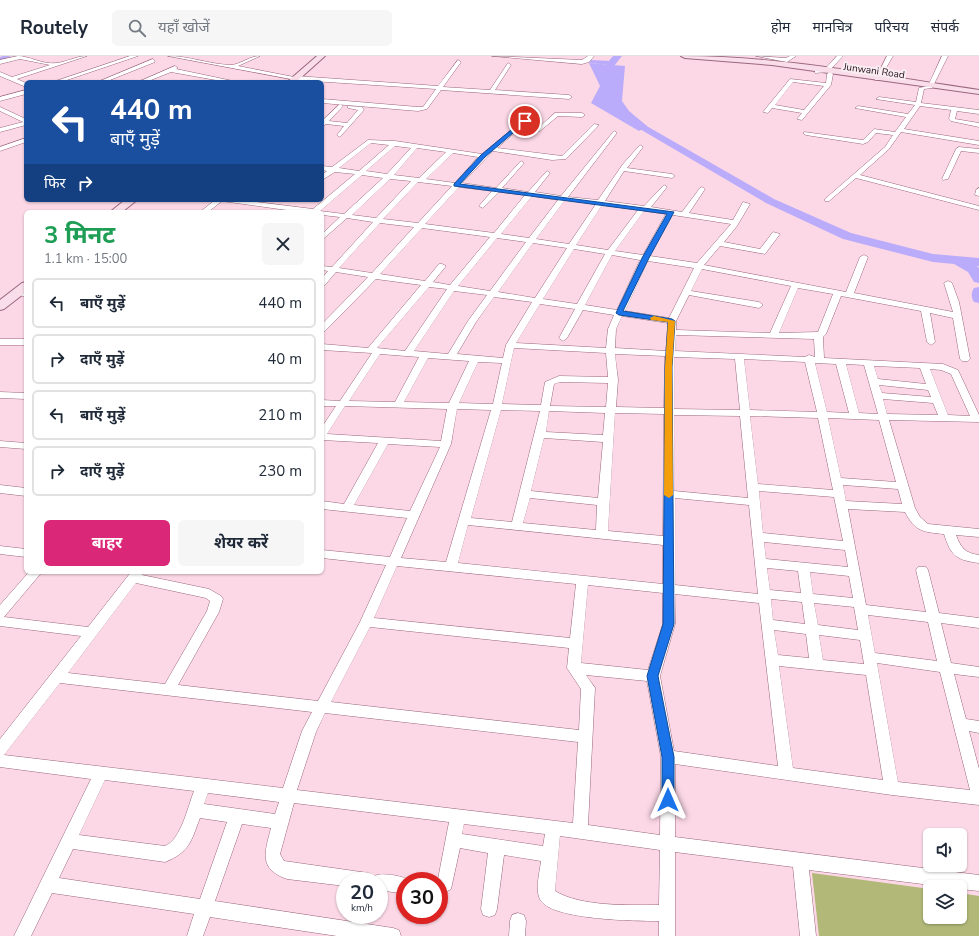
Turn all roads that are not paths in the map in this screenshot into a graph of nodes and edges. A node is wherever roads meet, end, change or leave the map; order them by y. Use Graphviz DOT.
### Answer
graph roads {
  1 [pos="22,56"];
  2 [pos="84,56"];
  3 [pos="135,56"];
  4 [pos="171,56"];
  5 [pos="254,56"];
  6 [pos="314,56"];
  7 [pos="321,56"];
  8 [pos="496,56"];
  9 [pos="591,56"];
  10 [pos="685,56"];
  11 [pos="793,56"];
  12 [pos="840,56"];
  13 [pos="890,56"];
  14 [pos="945,56"];
  15 [pos="0,57"];
  16 [pos="11,58"];
  17 [pos="720,58"];
  18 [pos="764,58"];
  19 [pos="194,60"];
  20 [pos="153,61"];
  21 [pos="0,62"];
  22 [pos="458,62"];
  23 [pos="55,65"];
  24 [pos="508,65"];
  25 [pos="106,66"];
  26 [pos="232,67"];
  27 [pos="170,70"];
  28 [pos="246,70"];
  29 [pos="129,71"];
  30 [pos="824,73"];
  31 [pos="0,74"];
  32 [pos="241,74"];
  33 [pos="77,75"];
  34 [pos="90,78"];
  35 [pos="235,78"];
  36 [pos="12,79"];
  37 [pos="289,79"];
  38 [pos="877,79"];
  39 [pos="62,80"];
  40 [pos="109,80"];
  41 [pos="145,80"];
  42 [pos="219,80"];
  43 [pos="232,80"];
  44 [pos="304,80"];
  45 [pos="324,81"];
  46 [pos="24,84"];
  47 [pos="828,84"];
  48 [pos="787,86"];
  49 [pos="926,87"];
  50 [pos="439,89"];
  51 [pos="823,91"];
  52 [pos="24,92"];
  53 [pos="491,92"];
  54 [pos="979,93"];
  55 [pos="17,94"];
  56 [pos="24,96"];
  57 [pos="569,97"];
  58 [pos="0,99"];
  59 [pos="879,99"];
  60 [pos="324,102"];
  61 [pos="324,102"];
  62 [pos="918,105"];
  63 [pos="340,106"];
  64 [pos="770,106"];
  65 [pos="0,108"];
  66 [pos="858,108"];
  67 [pos="954,109"];
  68 [pos="324,112"];
  69 [pos="766,112"];
  70 [pos="805,112"];
  71 [pos="979,112"];
  72 [pos="333,113"];
  73 [pos="582,115"];
  74 [pos="908,116"];
  75 [pos="800,119"];
  76 [pos="24,121"];
  77 [pos="525,121"];
  78 [pos="24,123"];
  79 [pos="324,123"];
  80 [pos="324,124"];
  81 [pos="349,125"];
  82 [pos="596,125"];
  83 [pos="979,125"];
  84 [pos="519,126"];
  85 [pos="0,130"];
  86 [pos="806,132"];
  87 [pos="898,132"];
  88 [pos="614,133"];
  89 [pos="340,135"];
  90 [pos="24,141"];
  91 [pos="395,143"];
  92 [pos="979,143"];
  93 [pos="416,146"];
  94 [pos="640,147"];
  95 [pos="0,149"];
  96 [pos="492,149"];
  97 [pos="452,150"];
  98 [pos="979,151"];
  99 [pos="483,156"];
  100 [pos="521,163"];
  101 [pos="324,168"];
  102 [pos="334,169"];
  103 [pos="623,169"];
  104 [pos="359,172"];
  105 [pos="547,173"];
  106 [pos="324,176"];
  107 [pos="388,176"];
  108 [pos="672,176"];
  109 [pos="856,176"];
  110 [pos="945,179"];
  111 [pos="418,180"];
  112 [pos="456,185"];
  113 [pos="664,187"];
  114 [pos="702,189"];
  115 [pos="497,190"];
  116 [pos="529,194"];
  117 [pos="563,198"];
  118 [pos="828,200"];
  119 [pos="129,202"];
  120 [pos="138,202"];
  121 [pos="216,202"];
  122 [pos="243,202"];
  123 [pos="274,202"];
  124 [pos="292,202"];
  125 [pos="601,203"];
  126 [pos="746,204"];
  127 [pos="269,206"];
  128 [pos="483,206"];
  129 [pos="979,208"];
  130 [pos="644,209"];
  131 [pos="118,210"];
  132 [pos="128,210"];
  133 [pos="206,210"];
  134 [pos="265,210"];
  135 [pos="282,210"];
  136 [pos="316,210"];
  137 [pos="671,212"];
  138 [pos="324,213"];
  139 [pos="684,214"];
  140 [pos="346,216"];
  141 [pos="378,220"];
  142 [pos="734,222"];
  143 [pos="421,225"];
  144 [pos="776,234"];
  145 [pos="324,236"];
  146 [pos="495,236"];
  147 [pos="531,241"];
  148 [pos="718,243"];
  149 [pos="572,247"];
  150 [pos="610,252"];
  151 [pos="864,257"];
  152 [pos="646,258"];
  153 [pos="442,266"];
  154 [pos="699,266"];
  155 [pos="324,268"];
  156 [pos="335,270"];
  157 [pos="374,276"];
  158 [pos="24,279"];
  159 [pos="324,281"];
  160 [pos="948,282"];
  161 [pos="426,284"];
  162 [pos="796,284"];
  163 [pos="452,288"];
  164 [pos="685,292"];
  165 [pos="24,293"];
  166 [pos="838,293"];
  167 [pos="492,294"];
  168 [pos="849,294"];
  169 [pos="0,297"];
  170 [pos="538,300"];
  171 [pos="759,305"];
  172 [pos="0,306"];
  173 [pos="580,307"];
  174 [pos="925,309"];
  175 [pos="619,313"];
  176 [pos="958,316"];
  177 [pos="671,326"];
  178 [pos="324,327"];
  179 [pos="773,336"];
  180 [pos="818,336"];
  181 [pos="563,338"];
  182 [pos="0,342"];
  183 [pos="24,342"];
  184 [pos="931,342"];
  185 [pos="510,345"];
  186 [pos="324,347"];
  187 [pos="374,351"];
  188 [pos="610,352"];
  189 [pos="669,352"];
  190 [pos="408,353"];
  191 [pos="424,355"];
  192 [pos="739,356"];
  193 [pos="450,358"];
  194 [pos="814,359"];
  195 [pos="966,359"];
  196 [pos="474,360"];
  197 [pos="840,360"];
  198 [pos="507,361"];
  199 [pos="868,362"];
  200 [pos="924,366"];
  201 [pos="613,380"];
  202 [pos="874,382"];
  203 [pos="932,387"];
  204 [pos="0,395"];
  205 [pos="24,396"];
  206 [pos="878,396"];
  207 [pos="937,400"];
  208 [pos="324,403"];
  209 [pos="343,404"];
  210 [pos="398,405"];
  211 [pos="452,407"];
  212 [pos="497,407"];
  213 [pos="544,409"];
  214 [pos="611,411"];
  215 [pos="668,413"];
  216 [pos="746,415"];
  217 [pos="823,416"];
  218 [pos="855,416"];
  219 [pos="885,417"];
  220 [pos="944,419"];
  221 [pos="978,419"];
  222 [pos="324,433"];
  223 [pos="540,435"];
  224 [pos="324,436"];
  225 [pos="609,439"];
  226 [pos="385,440"];
  227 [pos="24,443"];
  228 [pos="0,444"];
  229 [pos="446,444"];
  230 [pos="836,481"];
  231 [pos="904,486"];
  232 [pos="753,487"];
  233 [pos="0,489"];
  234 [pos="24,492"];
  235 [pos="526,494"];
  236 [pos="669,494"];
  237 [pos="840,499"];
  238 [pos="603,502"];
  239 [pos="755,502"];
  240 [pos="324,505"];
  241 [pos="347,508"];
  242 [pos="909,508"];
  243 [pos="414,515"];
  244 [pos="465,521"];
  245 [pos="517,526"];
  246 [pos="949,530"];
  247 [pos="979,533"];
  248 [pos="602,534"];
  249 [pos="758,537"];
  250 [pos="669,541"];
  251 [pos="850,546"];
  252 [pos="0,550"];
  253 [pos="24,553"];
  254 [pos="324,554"];
  255 [pos="979,559"];
  256 [pos="392,561"];
  257 [pos="762,562"];
  258 [pos="451,566"];
  259 [pos="803,567"];
  260 [pos="922,570"];
  261 [pos="855,572"];
  262 [pos="34,574"];
  263 [pos="135,575"];
  264 [pos="582,580"];
  265 [pos="669,589"];
  266 [pos="765,596"];
  267 [pos="808,598"];
  268 [pos="861,606"];
  269 [pos="0,613"];
  270 [pos="933,618"];
  271 [pos="0,621"];
  272 [pos="366,622"];
  273 [pos="979,623"];
  274 [pos="767,624"];
  275 [pos="812,629"];
  276 [pos="91,632"];
  277 [pos="866,636"];
  278 [pos="576,644"];
  279 [pos="771,660"];
  280 [pos="870,663"];
  281 [pos="817,665"];
  282 [pos="944,666"];
  283 [pos="574,668"];
  284 [pos="979,672"];
  285 [pos="653,676"];
  286 [pos="56,677"];
  287 [pos="168,690"];
  288 [pos="321,708"];
  289 [pos="960,724"];
  290 [pos="979,727"];
  291 [pos="585,737"];
  292 [pos="0,750"];
  293 [pos="668,757"];
  294 [pos="0,761"];
  295 [pos="786,773"];
  296 [pos="101,774"];
  297 [pos="203,786"];
  298 [pos="892,788"];
  299 [pos="288,796"];
  300 [pos="979,798"];
  301 [pos="194,810"];
  302 [pos="237,816"];
  303 [pos="458,816"];
  304 [pos="281,822"];
  305 [pos="553,828"];
  306 [pos="580,831"];
  307 [pos="69,840"];
  308 [pos="454,840"];
  309 [pos="668,842"];
  310 [pos="497,847"];
  311 [pos="550,855"];
  312 [pos="800,861"];
  313 [pos="447,872"];
  314 [pos="336,877"];
  315 [pos="979,883"];
  316 [pos="48,884"];
  317 [pos="205,908"];
  318 [pos="489,909"];
  319 [pos="667,913"];
  320 [pos="27,935"];
  321 [pos="195,936"];
  322 [pos="394,936"];
  323 [pos="667,936"];
  324 [pos="808,936"];
  1 -- 16 [label="street"];
  1 -- 23 [label="street"];
  2 -- 23 [label="street"];
  3 -- 25 [label="street"];
  4 -- 19 [label="street"];
  5 -- 26 [label="street"];
  6 -- 37 [label="main road"];
  7 -- 37 [label="main road"];
  8 -- 9 [label="street"];
  10 -- 17 [label="main road, Junwani Road"];
  11 -- 18 [label="street"];
  12 -- 30 [label="street"];
  13 -- 38 [label="street"];
  14 -- 49 [label="street"];
  15 -- 16 [label="street"];
  16 -- 21 [label="street"];
  17 -- 18 [label="main road, Junwani Road"];
  17 -- 30 [label="main road, Junwani Road"];
  18 -- 30 [label="main road, Junwani Road"];
  19 -- 26 [label="street"];
  19 -- 27 [label="street"];
  20 -- 29 [label="street"];
  22 -- 50 [label="street"];
  23 -- 36 [label="street"];
  24 -- 53 [label="street"];
  25 -- 29 [label="street"];
  25 -- 33 [label="street"];
  26 -- 28 [label="street"];
  27 -- 41 [label="street"];
  27 -- 42 [label="street"];
  28 -- 32 [label="street"];
  28 -- 37 [label="street"];
  29 -- 40 [label="street"];
  30 -- 38 [label="main road, Junwani Road"];
  30 -- 47 [label="street"];
  30 -- 49 [label="main road, Junwani Road"];
  31 -- 36 [label="street"];
  33 -- 34 [label="street"];
  33 -- 39 [label="street"];
  35 -- 43 [label="street"];
  36 -- 46 [label="street"];
  37 -- 44 [label="street"];
  38 -- 49 [label="main road, Junwani Road"];
  45 -- 50 [label="street"];
  47 -- 48 [label="street"];
  47 -- 51 [label="street"];
  48 -- 51 [label="street"];
  48 -- 64 [label="street"];
  49 -- 54 [label="main road, Junwani Road"];
  49 -- 62 [label="street"];
  50 -- 53 [label="street"];
  50 -- 60 [label="street"];
  51 -- 70 [label="street"];
  52 -- 55 [label="street"];
  53 -- 57 [label="street"];
  55 -- 56 [label="street"];
  55 -- 58 [label="street"];
  59 -- 62 [label="street"];
  61 -- 63 [label="street"];
  62 -- 67 [label="street"];
  62 -- 74 [label="street"];
  63 -- 72 [label="street"];
  63 -- 81 [label="street"];
  64 -- 69 [label="street"];
  64 -- 70 [label="street"];
  65 -- 76 [label="street"];
  66 -- 74 [label="street"];
  67 -- 71 [label="street"];
  67 -- 83 [label="street"];
  68 -- 72 [label="street"];
  70 -- 75 [label="street"];
  72 -- 79 [label="street"];
  73 -- 84 [label="street"];
  74 -- 87 [label="street"];
  77 -- 84 [label="street"];
  78 -- 85 [label="street"];
  80 -- 81 [label="street"];
  81 -- 89 [label="street"];
  82 -- 96 [label="street"];
  84 -- 96 [label="street"];
  86 -- 87 [label="street"];
  87 -- 92 [label="street"];
  87 -- 109 [label="street"];
  88 -- 117 [label="street"];
  90 -- 95 [label="street"];
  91 -- 93 [label="street"];
  91 -- 102 [label="street"];
  91 -- 104 [label="street"];
  93 -- 97 [label="street"];
  93 -- 107 [label="street"];
  94 -- 103 [label="street"];
  96 -- 99 [label="street"];
  97 -- 99 [label="street"];
  97 -- 111 [label="street"];
  98 -- 110 [label="street"];
  99 -- 112 [label="street"];
  100 -- 115 [label="street"];
  101 -- 102 [label="street"];
  102 -- 104 [label="street"];
  102 -- 106 [label="street"];
  103 -- 108 [label="street"];
  103 -- 125 [label="street"];
  104 -- 107 [label="street"];
  104 -- 136 [label="street"];
  105 -- 116 [label="street"];
  107 -- 111 [label="street"];
  107 -- 140 [label="street"];
  109 -- 118 [label="street"];
  109 -- 129 [label="street"];
  111 -- 112 [label="street"];
  111 -- 141 [label="street"];
  112 -- 115 [label="street"];
  112 -- 143 [label="street"];
  113 -- 130 [label="street"];
  114 -- 139 [label="street"];
  115 -- 116 [label="street"];
  115 -- 128 [label="street"];
  116 -- 117 [label="street"];
  116 -- 146 [label="street"];
  117 -- 125 [label="street"];
  117 -- 147 [label="street"];
  119 -- 131 [label="main road"];
  120 -- 132 [label="main road"];
  121 -- 133 [label="street"];
  122 -- 127 [label="street"];
  123 -- 127 [label="street"];
  124 -- 135 [label="street"];
  125 -- 130 [label="street"];
  125 -- 149 [label="street"];
  126 -- 142 [label="street"];
  127 -- 134 [label="street"];
  127 -- 135 [label="street"];
  130 -- 137 [label="street"];
  130 -- 150 [label="street"];
  137 -- 139 [label="street"];
  137 -- 152 [label="street"];
  138 -- 140 [label="street"];
  139 -- 142 [label="street"];
  140 -- 141 [label="street"];
  140 -- 145 [label="street"];
  141 -- 143 [label="street"];
  141 -- 156 [label="street"];
  142 -- 148 [label="street"];
  143 -- 146 [label="street"];
  143 -- 157 [label="street"];
  144 -- 148 [label="street"];
  146 -- 147 [label="street"];
  146 -- 163 [label="street"];
  147 -- 149 [label="street"];
  147 -- 167 [label="street"];
  148 -- 154 [label="street"];
  149 -- 150 [label="street"];
  149 -- 170 [label="street"];
  150 -- 152 [label="street"];
  150 -- 173 [label="street"];
  151 -- 168 [label="street"];
  152 -- 154 [label="street"];
  152 -- 175 [label="street"];
  153 -- 161 [label="street"];
  154 -- 162 [label="street"];
  154 -- 164 [label="street"];
  155 -- 156 [label="street"];
  156 -- 157 [label="street"];
  156 -- 159 [label="street"];
  157 -- 161 [label="street"];
  157 -- 178 [label="street"];
  158 -- 169 [label="main road"];
  160 -- 176 [label="street"];
  161 -- 163 [label="street"];
  161 -- 187 [label="street"];
  162 -- 166 [label="street"];
  162 -- 179 [label="street"];
  163 -- 167 [label="street"];
  163 -- 190 [label="street"];
  164 -- 171 [label="street"];
  164 -- 177 [label="street"];
  165 -- 172 [label="main road"];
  166 -- 168 [label="street"];
  166 -- 180 [label="street"];
  167 -- 170 [label="street"];
  167 -- 193 [label="street"];
  168 -- 174 [label="street"];
  170 -- 173 [label="street"];
  170 -- 185 [label="street"];
  173 -- 175 [label="street"];
  173 -- 181 [label="street"];
  174 -- 176 [label="street"];
  174 -- 184 [label="street"];
  175 -- 177 [label="street"];
  175 -- 188 [label="street"];
  176 -- 195 [label="street"];
  177 -- 179 [label="street"];
  177 -- 189 [label="street"];
  179 -- 180 [label="street"];
  180 -- 194 [label="street"];
  182 -- 183 [label="street"];
  185 -- 188 [label="street"];
  185 -- 198 [label="street"];
  186 -- 187 [label="street"];
  187 -- 190 [label="street"];
  187 -- 209 [label="street"];
  188 -- 189 [label="street"];
  188 -- 201 [label="street"];
  189 -- 192 [label="street"];
  189 -- 215 [label="street"];
  190 -- 191 [label="street"];
  191 -- 193 [label="street"];
  191 -- 210 [label="street"];
  192 -- 194 [label="street"];
  192 -- 216 [label="street"];
  193 -- 196 [label="street"];
  194 -- 197 [label="street"];
  194 -- 217 [label="street"];
  196 -- 198 [label="street"];
  196 -- 211 [label="street"];
  197 -- 199 [label="street"];
  197 -- 218 [label="street"];
  198 -- 212 [label="street"];
  199 -- 200 [label="street"];
  199 -- 202 [label="street"];
  200 -- 203 [label="street"];
  200 -- 221 [label="street"];
  201 -- 213 [label="street"];
  201 -- 214 [label="street"];
  202 -- 203 [label="street"];
  202 -- 206 [label="street"];
  203 -- 207 [label="street"];
  204 -- 205 [label="street"];
  206 -- 207 [label="street"];
  206 -- 219 [label="street"];
  207 -- 220 [label="street"];
  208 -- 209 [label="street"];
  209 -- 210 [label="street"];
  209 -- 222 [label="street"];
  210 -- 211 [label="street"];
  211 -- 212 [label="street"];
  211 -- 229 [label="street"];
  212 -- 213 [label="street"];
  212 -- 244 [label="street"];
  213 -- 214 [label="street"];
  213 -- 223 [label="street"];
  214 -- 215 [label="street"];
  214 -- 225 [label="street"];
  215 -- 216 [label="street"];
  215 -- 236 [label="street"];
  216 -- 217 [label="street"];
  216 -- 232 [label="street"];
  217 -- 218 [label="street"];
  217 -- 230 [label="street"];
  218 -- 219 [label="street"];
  219 -- 220 [label="street"];
  219 -- 231 [label="street"];
  220 -- 221 [label="street"];
  223 -- 225 [label="street"];
  223 -- 235 [label="street"];
  224 -- 226 [label="street"];
  225 -- 238 [label="street"];
  226 -- 229 [label="street"];
  226 -- 241 [label="street"];
  227 -- 228 [label="street"];
  229 -- 243 [label="street"];
  230 -- 231 [label="street"];
  230 -- 237 [label="street"];
  231 -- 242 [label="street"];
  232 -- 237 [label="street"];
  232 -- 239 [label="street"];
  233 -- 234 [label="street"];
  235 -- 238 [label="street"];
  235 -- 245 [label="street"];
  236 -- 239 [label="street"];
  236 -- 250 [label="street"];
  237 -- 242 [label="street"];
  237 -- 251 [label="street"];
  238 -- 248 [label="street"];
  239 -- 249 [label="street"];
  240 -- 241 [label="street"];
  241 -- 243 [label="street"];
  242 -- 246 [label="street"];
  243 -- 256 [label="street"];
  244 -- 245 [label="street"];
  244 -- 258 [label="street"];
  245 -- 248 [label="street"];
  246 -- 247 [label="street"];
  246 -- 255 [label="street"];
  248 -- 250 [label="street"];
  249 -- 251 [label="street"];
  249 -- 257 [label="street"];
  250 -- 265 [label="street"];
  251 -- 261 [label="street"];
  252 -- 253 [label="street"];
  254 -- 256 [label="street"];
  256 -- 258 [label="street"];
  256 -- 272 [label="street"];
  257 -- 259 [label="street"];
  257 -- 266 [label="street"];
  258 -- 264 [label="street"];
  259 -- 261 [label="street"];
  259 -- 267 [label="street"];
  260 -- 270 [label="street"];
  261 -- 268 [label="street"];
  262 -- 269 [label="street"];
  263 -- 276 [label="street"];
  263 -- 287 [label="street"];
  264 -- 265 [label="street"];
  264 -- 278 [label="street"];
  265 -- 266 [label="street"];
  265 -- 285 [label="street"];
  266 -- 267 [label="street"];
  266 -- 274 [label="street"];
  267 -- 268 [label="street"];
  267 -- 275 [label="street"];
  268 -- 270 [label="street"];
  268 -- 277 [label="street"];
  270 -- 273 [label="street"];
  270 -- 282 [label="street"];
  271 -- 276 [label="street"];
  272 -- 278 [label="street"];
  272 -- 288 [label="street"];
  274 -- 275 [label="street"];
  274 -- 279 [label="street"];
  275 -- 277 [label="street"];
  275 -- 281 [label="street"];
  276 -- 286 [label="street"];
  277 -- 280 [label="street"];
  278 -- 283 [label="street"];
  279 -- 281 [label="street"];
  279 -- 295 [label="street"];
  280 -- 281 [label="street"];
  280 -- 282 [label="street"];
  280 -- 298 [label="street"];
  282 -- 284 [label="street"];
  282 -- 289 [label="street"];
  283 -- 285 [label="street"];
  283 -- 291 [label="street"];
  285 -- 293 [label="street"];
  286 -- 287 [label="street"];
  286 -- 292 [label="street"];
  287 -- 288 [label="street"];
  288 -- 291 [label="street"];
  288 -- 299 [label="street"];
  289 -- 290 [label="street"];
  289 -- 300 [label="street"];
  291 -- 306 [label="street"];
  293 -- 295 [label="street"];
  293 -- 309 [label="street"];
  294 -- 296 [label="street"];
  295 -- 298 [label="street"];
  296 -- 297 [label="street"];
  296 -- 307 [label="street"];
  297 -- 299 [label="street"];
  297 -- 301 [label="street"];
  298 -- 300 [label="street"];
  299 -- 303 [label="street"];
  299 -- 304 [label="street"];
  301 -- 302 [label="street"];
  301 -- 307 [label="street"];
  302 -- 304 [label="street"];
  302 -- 317 [label="street"];
  303 -- 305 [label="street"];
  303 -- 308 [label="street"];
  304 -- 314 [label="street"];
  305 -- 306 [label="street"];
  305 -- 311 [label="street"];
  306 -- 309 [label="street"];
  307 -- 316 [label="street"];
  308 -- 310 [label="street"];
  308 -- 313 [label="street"];
  309 -- 312 [label="street"];
  309 -- 319 [label="street"];
  310 -- 311 [label="street"];
  310 -- 318 [label="street"];
  311 -- 319 [label="street"];
  312 -- 315 [label="street"];
  312 -- 324 [label="street"];
  316 -- 317 [label="street"];
  316 -- 320 [label="street"];
  317 -- 321 [label="street"];
  317 -- 322 [label="street"];
  319 -- 323 [label="street"];
}
